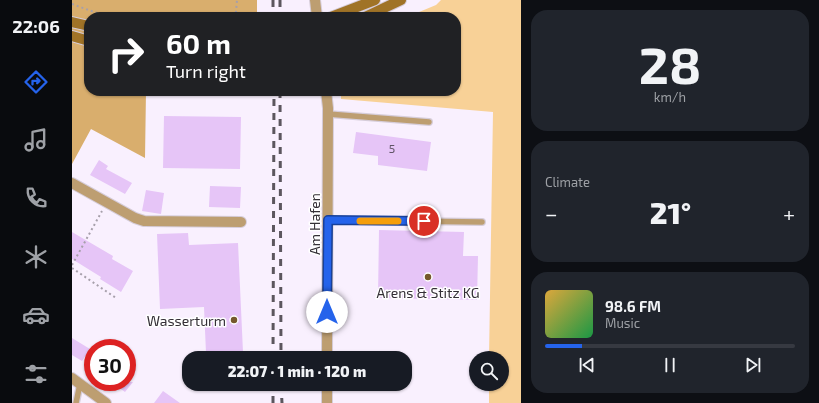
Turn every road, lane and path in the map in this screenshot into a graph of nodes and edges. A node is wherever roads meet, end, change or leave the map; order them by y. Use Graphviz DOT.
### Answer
graph roads {
  1 [pos="237,0"];
  2 [pos="315,0"];
  3 [pos="374,0"];
  4 [pos="401,0"];
  5 [pos="72,4"];
  6 [pos="94,12"];
  7 [pos="236,12"];
  8 [pos="316,12"];
  9 [pos="344,12"];
  10 [pos="376,12"];
  11 [pos="72,22"];
  12 [pos="84,25"];
  13 [pos="72,36"];
  14 [pos="84,40"];
  15 [pos="326,96"];
  16 [pos="328,114"];
  17 [pos="429,122"];
  18 [pos="72,183"];
  19 [pos="107,203"];
  20 [pos="328,220"];
  21 [pos="241,222"];
  22 [pos="482,222"];
  23 [pos="72,266"];
  24 [pos="116,298"];
  25 [pos="327,351"];
  26 [pos="76,381"];
  27 [pos="327,391"];
  28 [pos="76,403"];
  29 [pos="106,403"];
  30 [pos="327,403"];
  1 -- 7 [label="path"];
  2 -- 8 [label="street"];
  3 -- 9 [label="main road"];
  4 -- 10 [label="main road"];
  5 -- 6 [label="path"];
  11 -- 12 [label="main road"];
  13 -- 14 [label="main road"];
  15 -- 16 [label="street, Am Hafen"];
  16 -- 17 [label="lane"];
  16 -- 20 [label="street, Am Hafen"];
  18 -- 19 [label="street"];
  19 -- 21 [label="street"];
  19 -- 23 [label="path"];
  20 -- 22 [label="lane"];
  20 -- 25 [label="street, Am Hafen"];
  23 -- 24 [label="path"];
  26 -- 28 [label="lane"];
  26 -- 29 [label="street"];
  27 -- 30 [label="street"];
}
